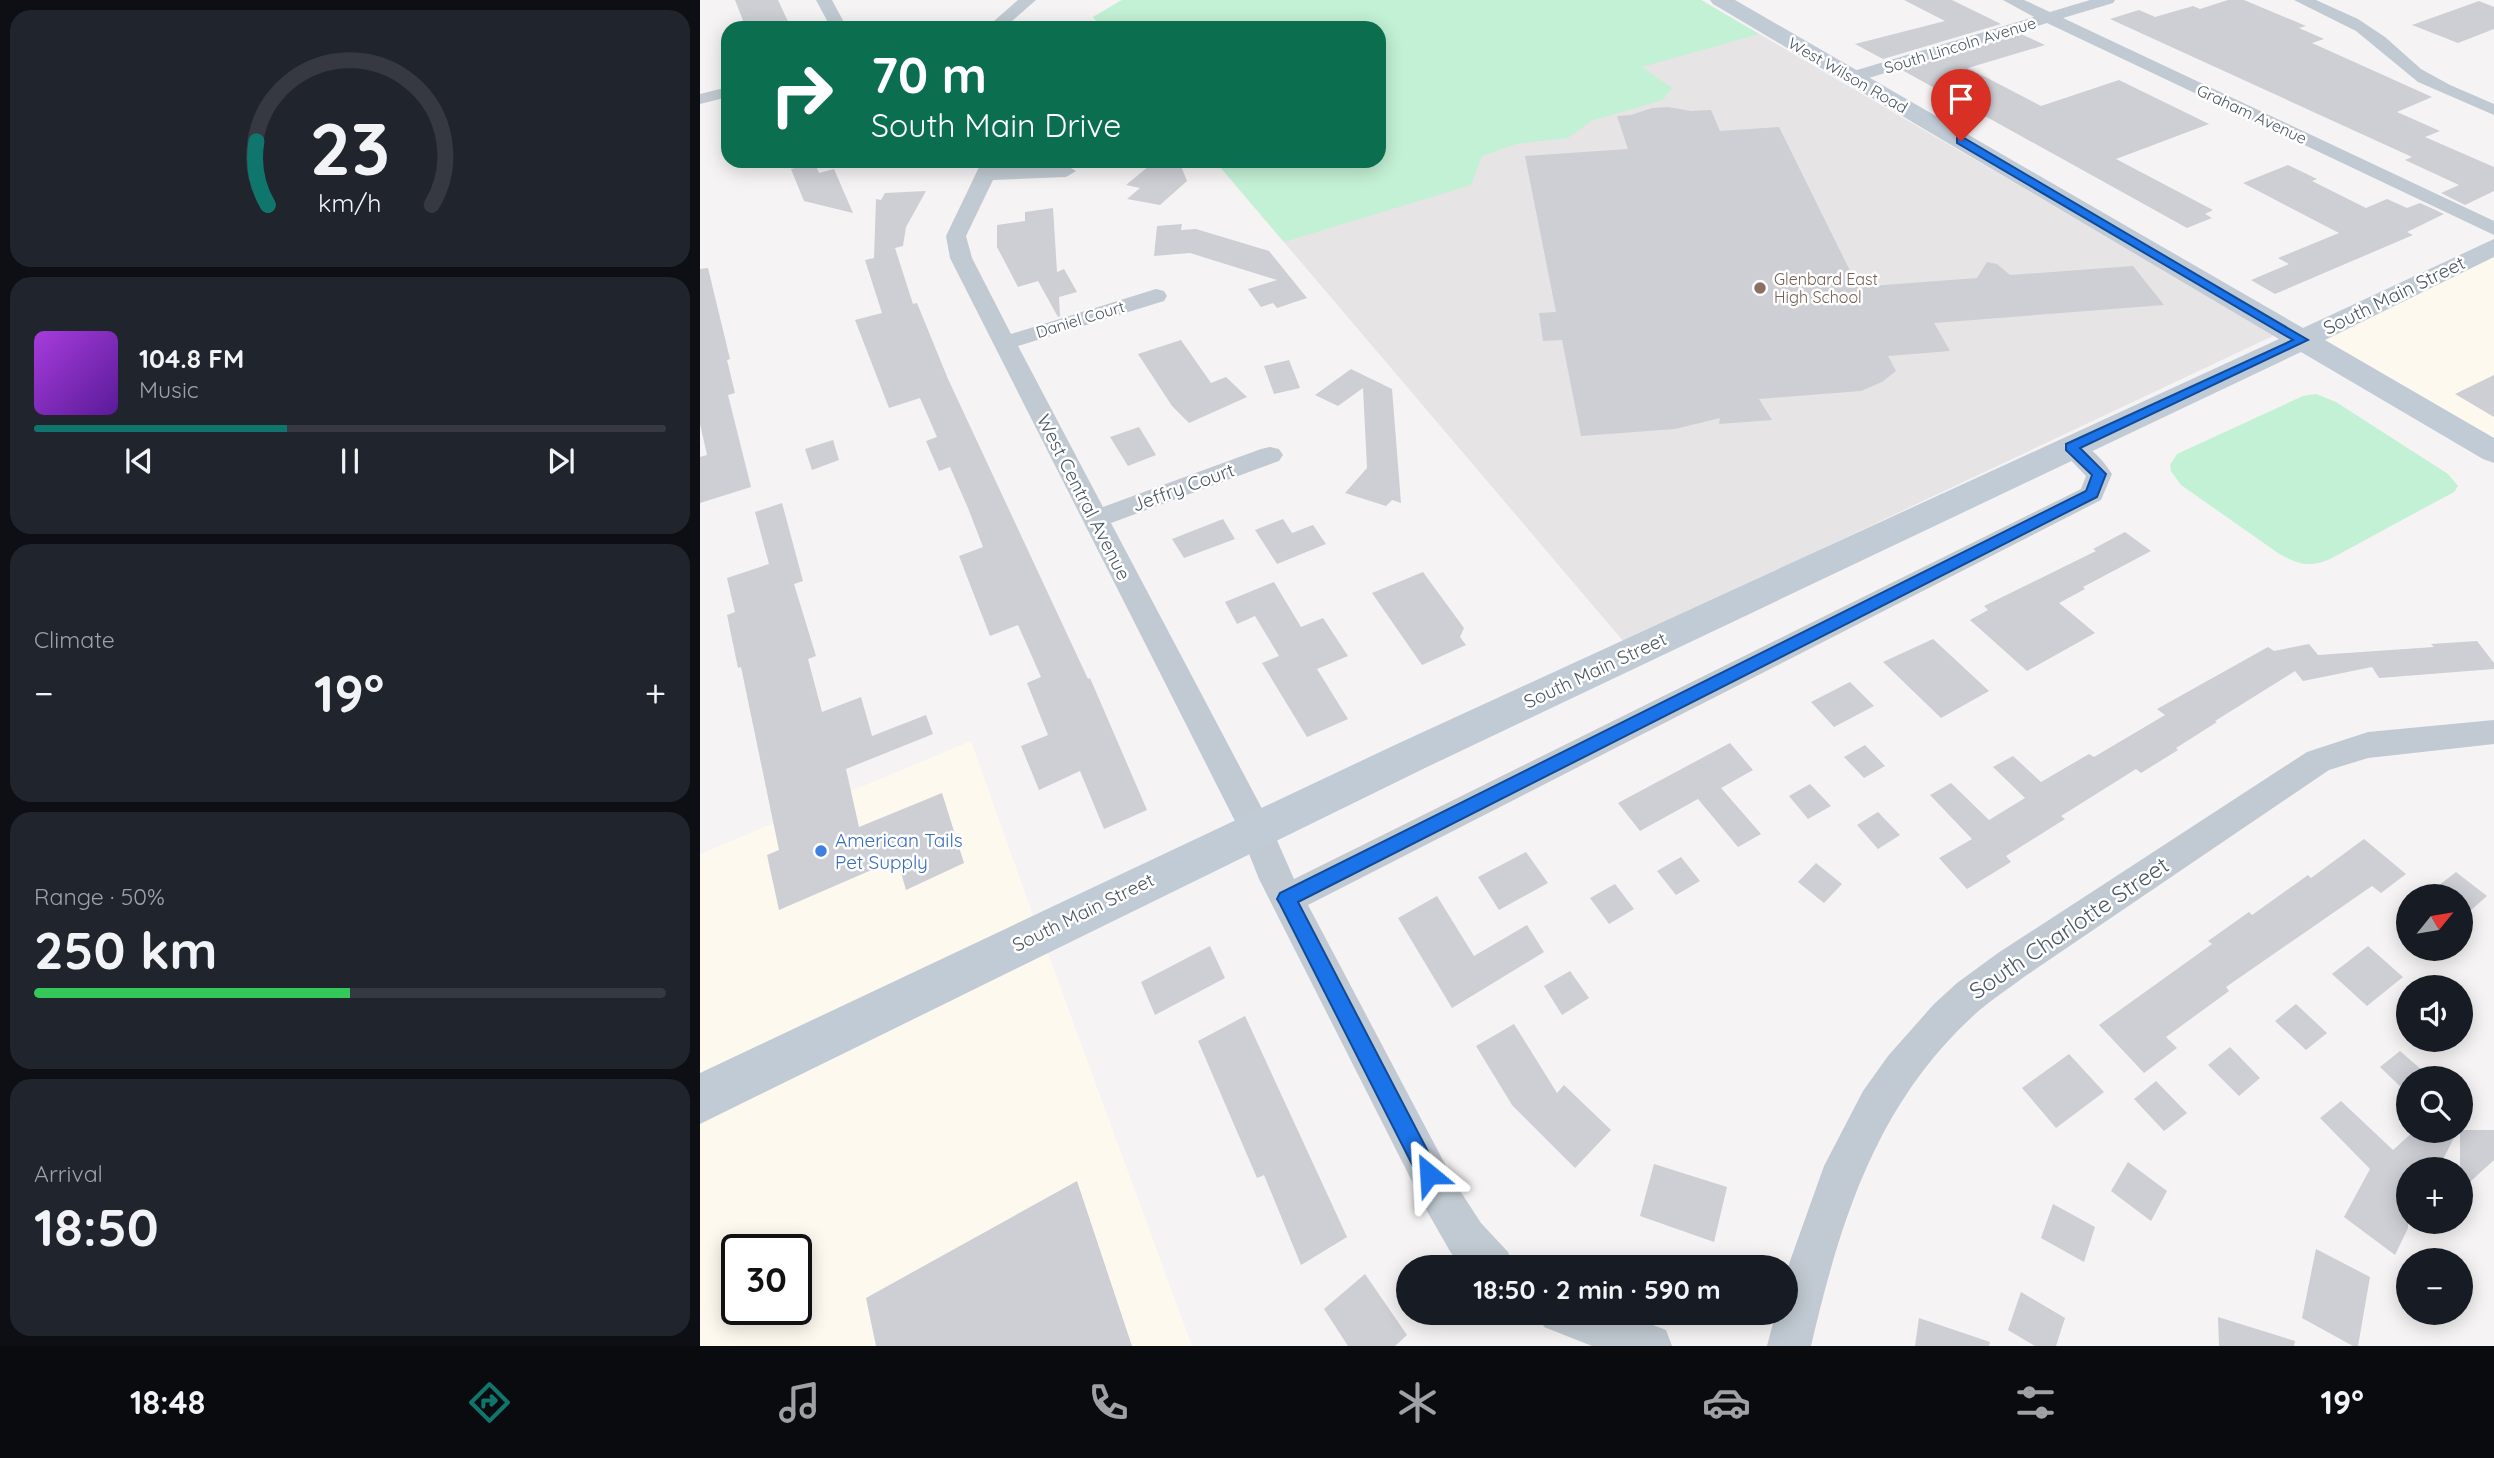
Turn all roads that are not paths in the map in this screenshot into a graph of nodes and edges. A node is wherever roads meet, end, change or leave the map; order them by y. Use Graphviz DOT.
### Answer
graph roads {
  1 [pos="824,0"];
  2 [pos="1028,0"];
  3 [pos="1720,0"];
  4 [pos="2011,0"];
  5 [pos="2107,0"];
  6 [pos="2302,0"];
  7 [pos="2048,18"];
  8 [pos="835,21"];
  9 [pos="1002,21"];
  10 [pos="1853,77"];
  11 [pos="721,94"];
  12 [pos="700,99"];
  13 [pos="2494,110"];
  14 [pos="988,168"];
  15 [pos="1008,168"];
  16 [pos="1066,171"];
  17 [pos="2494,229"];
  18 [pos="2494,247"];
  19 [pos="1156,296"];
  20 [pos="2302,340"];
  21 [pos="1005,343"];
  22 [pos="2071,447"];
  23 [pos="2494,452"];
  24 [pos="1270,455"];
  25 [pos="1096,519"];
  26 [pos="2494,732"];
  27 [pos="1256,830"];
  28 [pos="1287,899"];
  29 [pos="700,1099"];
  30 [pos="1482,1255"];
  31 [pos="1594,1325"];
  32 [pos="1650,1346"];
  33 [pos="1789,1346"];
  1 -- 8 [label="street"];
  2 -- 9 [label="street"];
  3 -- 10 [label="main road, West Wilson Road"];
  4 -- 7 [label="street, Graham Avenue"];
  5 -- 7 [label="street, South Lincoln Avenue"];
  6 -- 13 [label="street"];
  7 -- 10 [label="street, South Lincoln Avenue"];
  7 -- 17 [label="street, Graham Avenue"];
  10 -- 20 [label="main road, West Wilson Road"];
  11 -- 12 [label="street"];
  14 -- 21 [label="street, West Central Avenue"];
  15 -- 16 [label="street"];
  18 -- 20 [label="main road, South Main Street"];
  19 -- 21 [label="street, Daniel Court"];
  20 -- 22 [label="main road, South Main Street"];
  20 -- 23 [label="main road, West Wilson Road"];
  21 -- 25 [label="street, West Central Avenue"];
  22 -- 27 [label="main road, South Main Street"];
  22 -- 28 [label="street"];
  24 -- 25 [label="street, Jeffry Court"];
  25 -- 27 [label="street, West Central Avenue"];
  26 -- 33 [label="street, South Charlotte Street"];
  27 -- 28 [label="street, West Central Avenue"];
  27 -- 29 [label="main road, South Main Street"];
  28 -- 30 [label="street, West Central Avenue"];
  31 -- 32 [label="street"];
}
